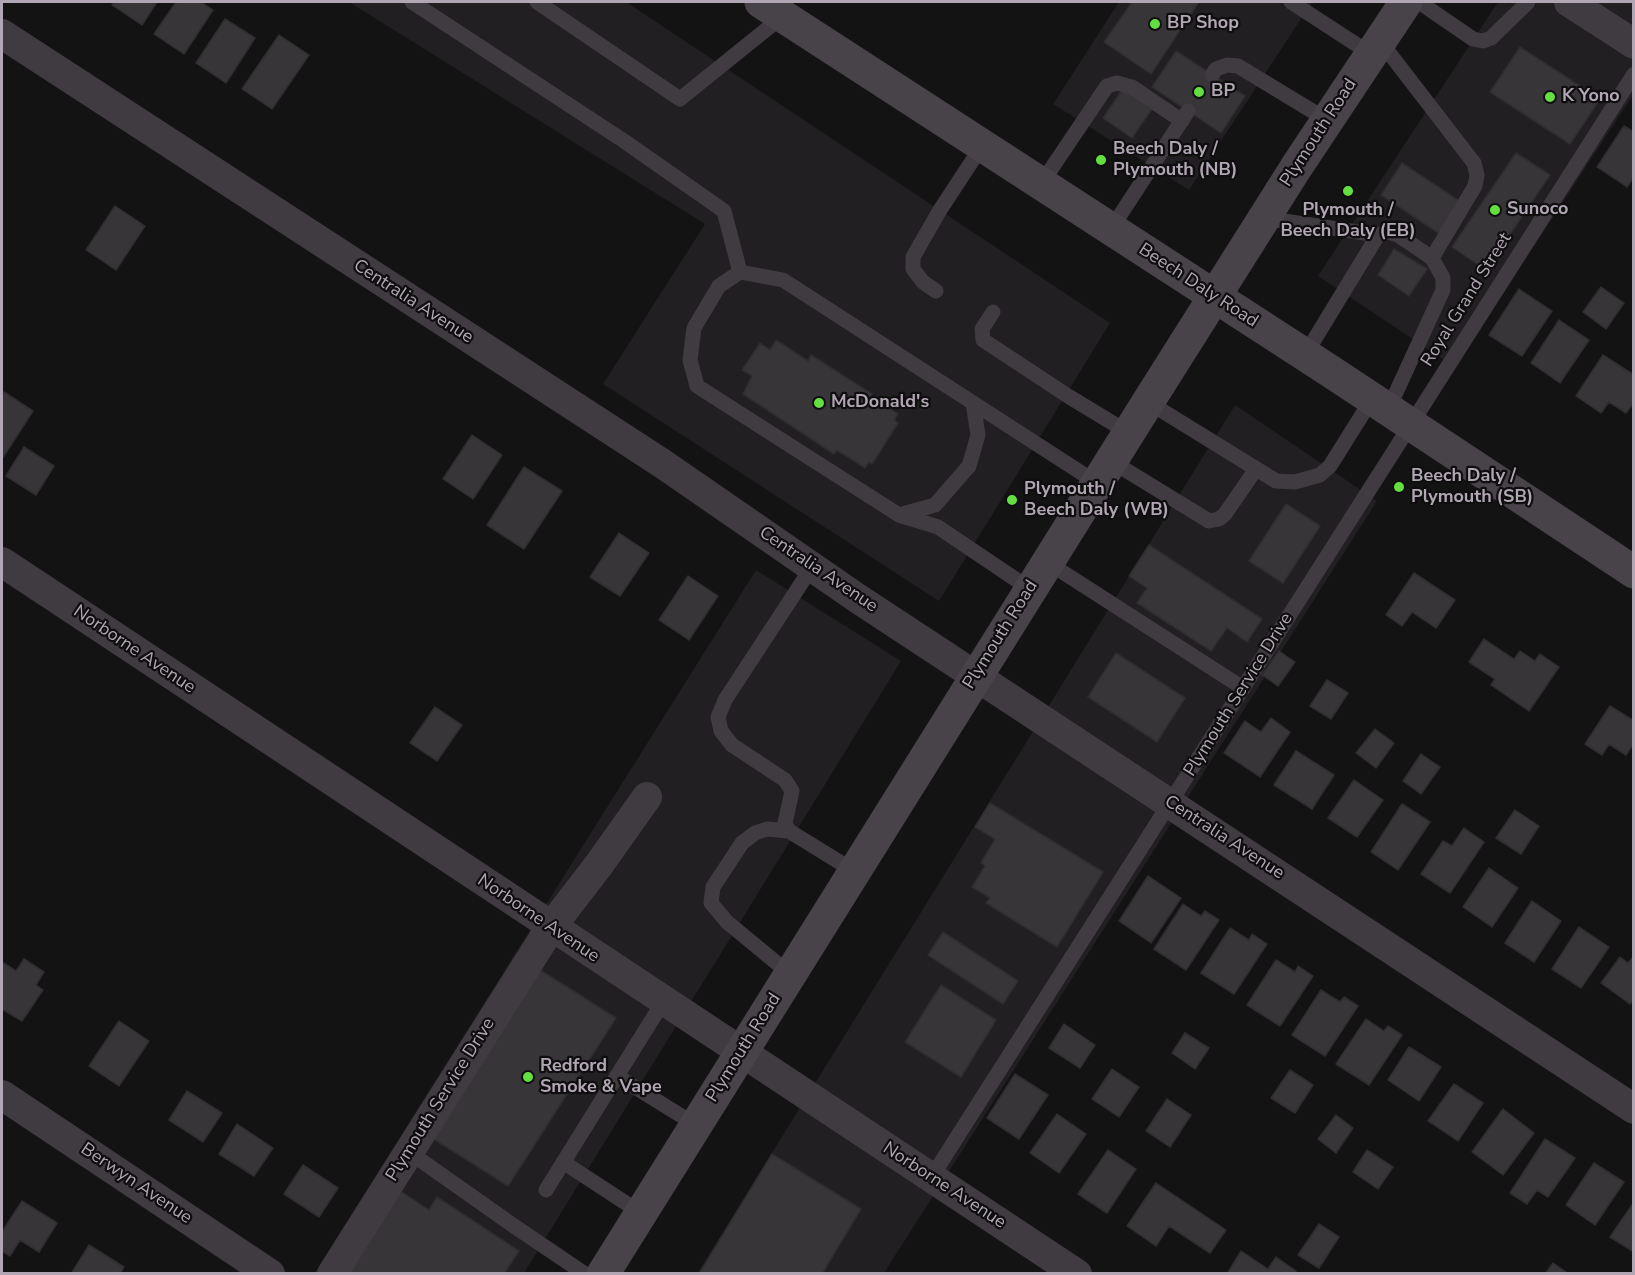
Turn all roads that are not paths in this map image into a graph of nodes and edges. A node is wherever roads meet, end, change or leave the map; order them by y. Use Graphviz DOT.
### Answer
graph roads {
  1 [pos="412,2"];
  2 [pos="537,2"];
  3 [pos="1291,2"];
  4 [pos="1406,2"];
  5 [pos="1419,2"];
  6 [pos="1528,2"];
  7 [pos="1569,2"];
  8 [pos="772,9"];
  9 [pos="2,34"];
  10 [pos="1634,44"];
  11 [pos="1375,47"];
  12 [pos="1634,74"];
  13 [pos="1212,75"];
  14 [pos="1327,120"];
  15 [pos="982,146"];
  16 [pos="1041,184"];
  17 [pos="1264,218"];
  18 [pos="1111,229"];
  19 [pos="1378,235"];
  20 [pos="1432,258"];
  21 [pos="741,272"];
  22 [pos="936,291"];
  23 [pos="1215,296"];
  24 [pos="993,312"];
  25 [pos="1305,355"];
  26 [pos="1148,402"];
  27 [pos="973,403"];
  28 [pos="1391,411"];
  29 [pos="1129,433"];
  30 [pos="1256,469"];
  31 [pos="1104,472"];
  32 [pos="899,514"];
  33 [pos="2,562"];
  34 [pos="812,567"];
  35 [pos="1634,573"];
  36 [pos="1039,576"];
  37 [pos="976,675"];
  38 [pos="1243,688"];
  39 [pos="646,797"];
  40 [pos="1170,803"];
  41 [pos="789,831"];
  42 [pos="854,871"];
  43 [pos="551,927"];
  44 [pos="790,974"];
  45 [pos="663,1002"];
  46 [pos="741,1053"];
  47 [pos="617,1076"];
  48 [pos="2,1095"];
  49 [pos="1634,1109"];
  50 [pos="696,1125"];
  51 [pos="409,1152"];
  52 [pos="563,1162"];
  53 [pos="931,1178"];
  54 [pos="546,1190"];
  55 [pos="641,1213"];
  56 [pos="270,1274"];
  57 [pos="332,1274"];
  58 [pos="585,1274"];
  59 [pos="603,1274"];
  60 [pos="1077,1274"];
  1 -- 21 [label="lane"];
  2 -- 8 [label="lane"];
  3 -- 11 [label="lane"];
  4 -- 11 [label="main road, Plymouth Road"];
  5 -- 6 [label="lane"];
  7 -- 10 [label="street"];
  8 -- 15 [label="main road, Beech Daly Road"];
  9 -- 34 [label="street, Centralia Avenue"];
  11 -- 14 [label="main road, Plymouth Road"];
  11 -- 20 [label="lane"];
  12 -- 28 [label="lane, Royal Grand Street"];
  13 -- 14 [label="lane"];
  14 -- 17 [label="main road, Plymouth Road"];
  15 -- 16 [label="main road, Beech Daly Road"];
  15 -- 22 [label="lane"];
  16 -- 18 [label="main road, Beech Daly Road"];
  16 -- 18 [label="lane"];
  17 -- 19 [label="lane"];
  17 -- 23 [label="main road, Plymouth Road"];
  18 -- 23 [label="main road, Beech Daly Road"];
  19 -- 20 [label="lane"];
  19 -- 25 [label="lane"];
  20 -- 28 [label="lane"];
  21 -- 27 [label="lane"];
  21 -- 32 [label="lane"];
  23 -- 25 [label="main road, Beech Daly Road"];
  23 -- 26 [label="main road, Plymouth Road"];
  24 -- 29 [label="lane"];
  25 -- 28 [label="main road, Beech Daly Road"];
  26 -- 29 [label="main road, Plymouth Road"];
  26 -- 30 [label="lane"];
  27 -- 31 [label="lane"];
  27 -- 32 [label="lane"];
  28 -- 30 [label="lane"];
  28 -- 35 [label="main road, Beech Daly Road"];
  28 -- 38 [label="lane, Plymouth Service Drive"];
  29 -- 31 [label="main road, Plymouth Road"];
  30 -- 31 [label="lane"];
  31 -- 36 [label="main road, Plymouth Road"];
  32 -- 36 [label="lane"];
  33 -- 43 [label="street, Norborne Avenue"];
  34 -- 37 [label="street, Centralia Avenue"];
  34 -- 41 [label="lane"];
  36 -- 37 [label="main road, Plymouth Road"];
  36 -- 38 [label="lane"];
  37 -- 40 [label="street, Centralia Avenue"];
  37 -- 42 [label="main road, Plymouth Road"];
  38 -- 40 [label="lane, Plymouth Service Drive"];
  39 -- 43 [label="street, Plymouth Service Drive"];
  40 -- 49 [label="street, Centralia Avenue"];
  40 -- 53 [label="lane, Plymouth Service Drive"];
  41 -- 42 [label="lane"];
  41 -- 44 [label="lane"];
  42 -- 44 [label="main road, Plymouth Road"];
  43 -- 45 [label="street, Norborne Avenue"];
  43 -- 51 [label="street, Plymouth Service Drive"];
  44 -- 46 [label="main road, Plymouth Road"];
  45 -- 46 [label="street, Norborne Avenue"];
  45 -- 47 [label="lane"];
  46 -- 50 [label="main road, Plymouth Road"];
  46 -- 53 [label="street, Norborne Avenue"];
  47 -- 50 [label="lane"];
  47 -- 52 [label="lane"];
  48 -- 56 [label="street, Berwyn Avenue"];
  50 -- 55 [label="main road, Plymouth Road"];
  51 -- 57 [label="street, Plymouth Service Drive"];
  51 -- 58 [label="lane"];
  52 -- 54 [label="lane"];
  52 -- 55 [label="lane"];
  53 -- 60 [label="street, Norborne Avenue"];
  55 -- 59 [label="main road, Plymouth Road"];
}
